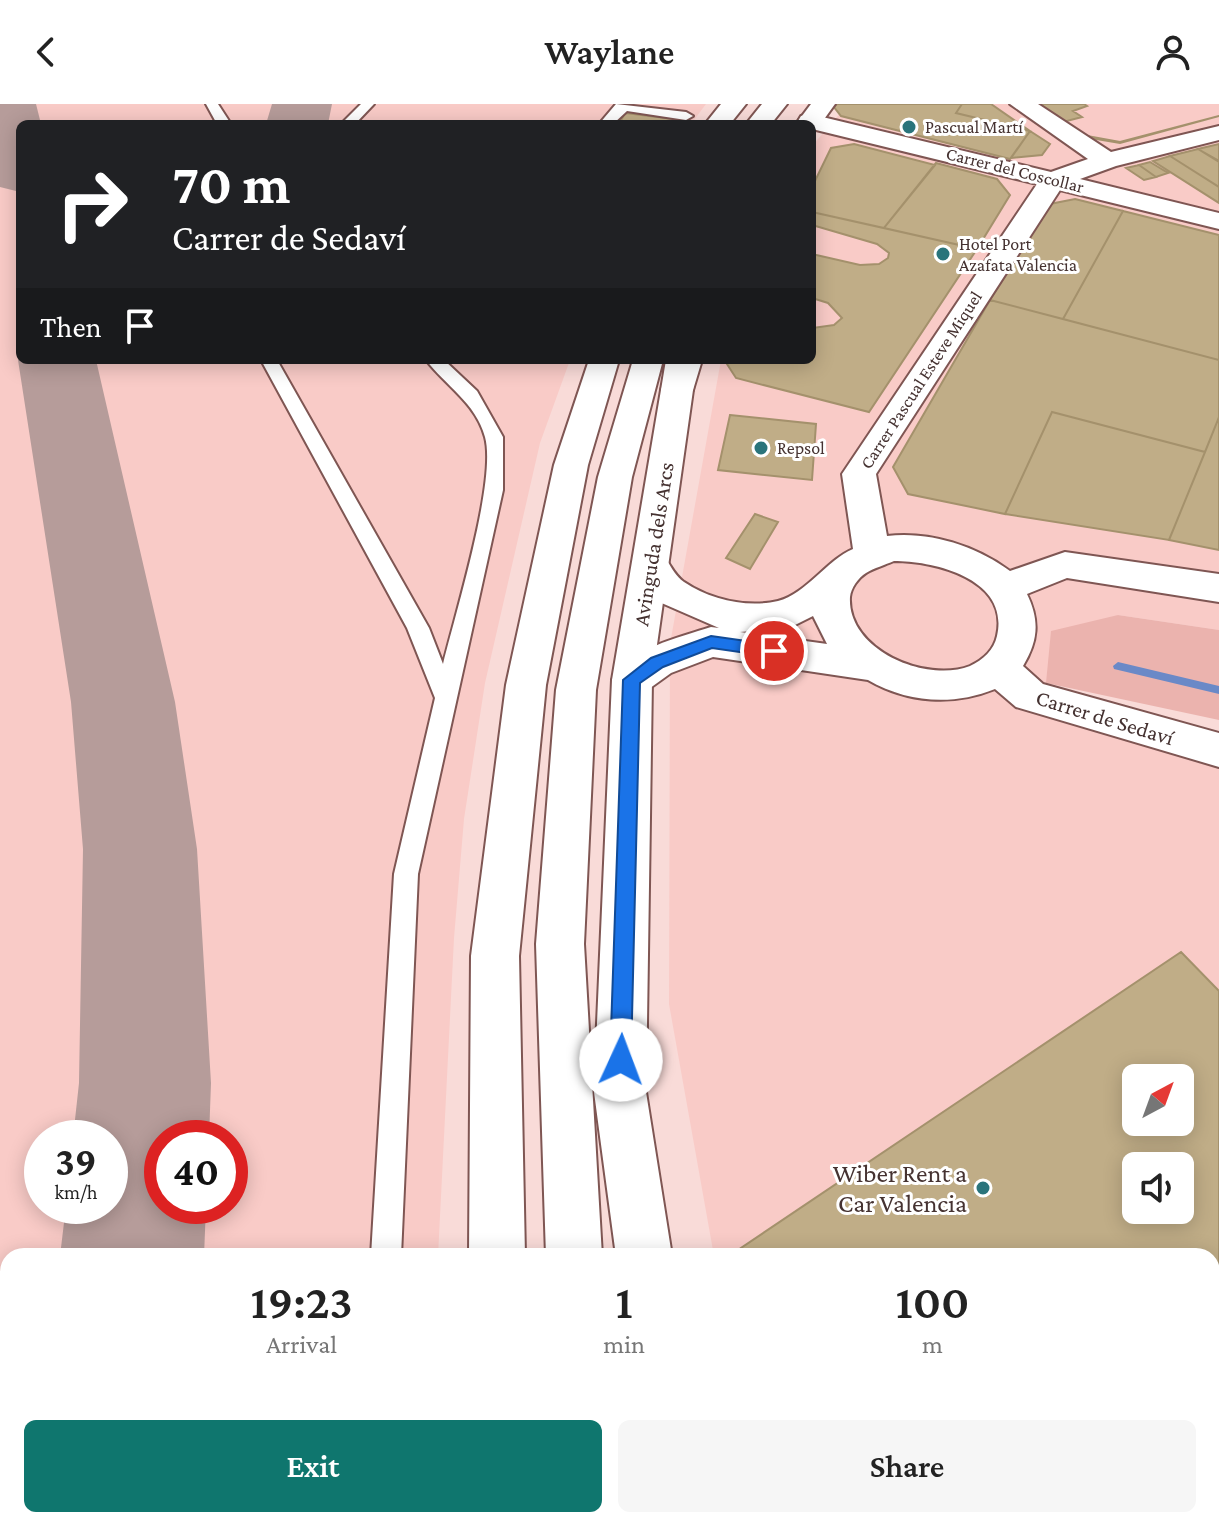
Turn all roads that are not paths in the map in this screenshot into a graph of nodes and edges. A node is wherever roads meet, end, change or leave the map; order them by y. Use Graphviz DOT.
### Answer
graph roads {
  1 [pos="696,104"];
  2 [pos="734,104"];
  3 [pos="775,104"];
  4 [pos="1022,104"];
  5 [pos="623,105"];
  6 [pos="814,116"];
  7 [pos="610,120"];
  8 [pos="683,120"];
  9 [pos="720,120"];
  10 [pos="761,120"];
  11 [pos="1219,133"];
  12 [pos="1107,161"];
  13 [pos="1053,180"];
  14 [pos="1219,221"];
  15 [pos="271,364"];
  16 [pos="438,364"];
  17 [pos="603,364"];
  18 [pos="673,368"];
  19 [pos="872,553"];
  20 [pos="650,564"];
  21 [pos="834,583"];
  22 [pos="1004,588"];
  23 [pos="1219,588"];
  24 [pos="868,665"];
  25 [pos="999,669"];
  26 [pos="632,680"];
  27 [pos="447,700"];
  28 [pos="1219,750"];
  29 [pos="386,1248"];
  30 [pos="497,1248"];
  31 [pos="574,1248"];
  32 [pos="643,1248"];
  1 -- 8 [label="lane"];
  2 -- 9 [label="main road"];
  3 -- 10 [label="main road"];
  4 -- 12 [label="main road"];
  5 -- 7 [label="lane"];
  5 -- 8 [label="lane"];
  6 -- 13 [label="main road, Carrer del Coscollar"];
  11 -- 12 [label="main road"];
  12 -- 13 [label="main road"];
  13 -- 14 [label="main road, Carrer del Coscollar"];
  13 -- 19 [label="main road, Carrer Pascual Esteve Miquel"];
  15 -- 27 [label="lane"];
  16 -- 27 [label="lane"];
  17 -- 30 [label="main road"];
  18 -- 20 [label="main road, Avinguda dels Arcs"];
  18 -- 31 [label="main road"];
  19 -- 21 [label="main road"];
  19 -- 22 [label="main road"];
  20 -- 21 [label="main road"];
  20 -- 26 [label="main road, Avinguda dels Arcs"];
  21 -- 24 [label="main road"];
  22 -- 23 [label="main road"];
  22 -- 25 [label="main road"];
  24 -- 25 [label="main road"];
  24 -- 26 [label="main road"];
  25 -- 28 [label="main road, Carrer de Sedaví"];
  26 -- 32 [label="main road, Avinguda dels Arcs"];
  27 -- 29 [label="lane"];
}
